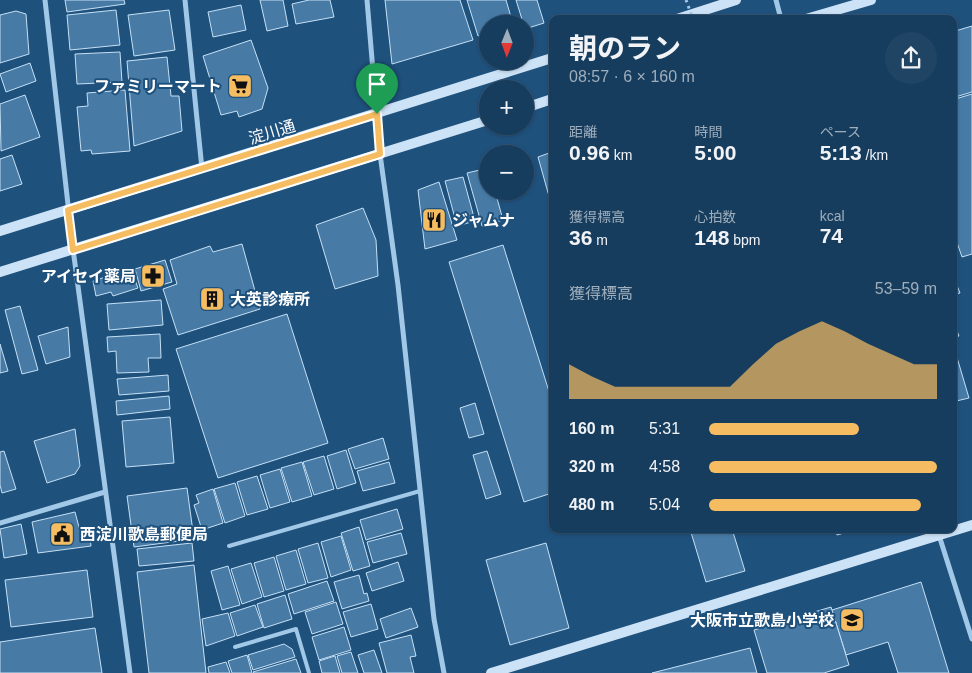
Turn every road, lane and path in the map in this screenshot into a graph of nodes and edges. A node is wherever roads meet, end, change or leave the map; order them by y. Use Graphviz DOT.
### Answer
graph roads {
  1 [pos="45,0"];
  2 [pos="185,0"];
  3 [pos="368,0"];
  4 [pos="686,0"];
  5 [pos="736,0"];
  6 [pos="776,0"];
  7 [pos="871,0"];
  8 [pos="689,15"];
  9 [pos="692,15"];
  10 [pos="780,15"];
  11 [pos="820,15"];
  12 [pos="549,59"];
  13 [pos="549,100"];
  14 [pos="534,105"];
  15 [pos="377,114"];
  16 [pos="479,123"];
  17 [pos="380,154"];
  18 [pos="202,169"];
  19 [pos="68,210"];
  20 [pos="0,231"];
  21 [pos="73,250"];
  22 [pos="0,272"];
  23 [pos="420,491"];
  24 [pos="105,492"];
  25 [pos="0,523"];
  26 [pos="972,525"];
  27 [pos="957,528"];
  28 [pos="935,533"];
  29 [pos="938,533"];
  30 [pos="229,546"];
  31 [pos="972,639"];
  32 [pos="235,647"];
  33 [pos="130,673"];
  34 [pos="309,673"];
  35 [pos="444,673"];
  36 [pos="491,673"];
  1 -- 19 [label="street"];
  2 -- 18 [label="street"];
  3 -- 15 [label="street"];
  4 -- 9 [label="path, bridge"];
  5 -- 8 [label="street"];
  6 -- 10 [label="street"];
  7 -- 11 [label="street"];
  12 -- 15 [label="street, 淀川通"];
  13 -- 14 [label="street"];
  15 -- 17 [label="street"];
  15 -- 18 [label="street, 淀川通"];
  16 -- 17 [label="street"];
  17 -- 21 [label="street"];
  17 -- 23 [label="street"];
  18 -- 19 [label="street, 淀川通"];
  19 -- 20 [label="street, 淀川通"];
  19 -- 21 [label="street"];
  21 -- 22 [label="street"];
  21 -- 24 [label="street"];
  23 -- 30 [label="lane"];
  23 -- 35 [label="street"];
  24 -- 25 [label="street"];
  24 -- 33 [label="street"];
  26 -- 27 [label="street"];
  28 -- 36 [label="street"];
  29 -- 31 [label="street"];
  32 -- 34 [label="lane"];
}
